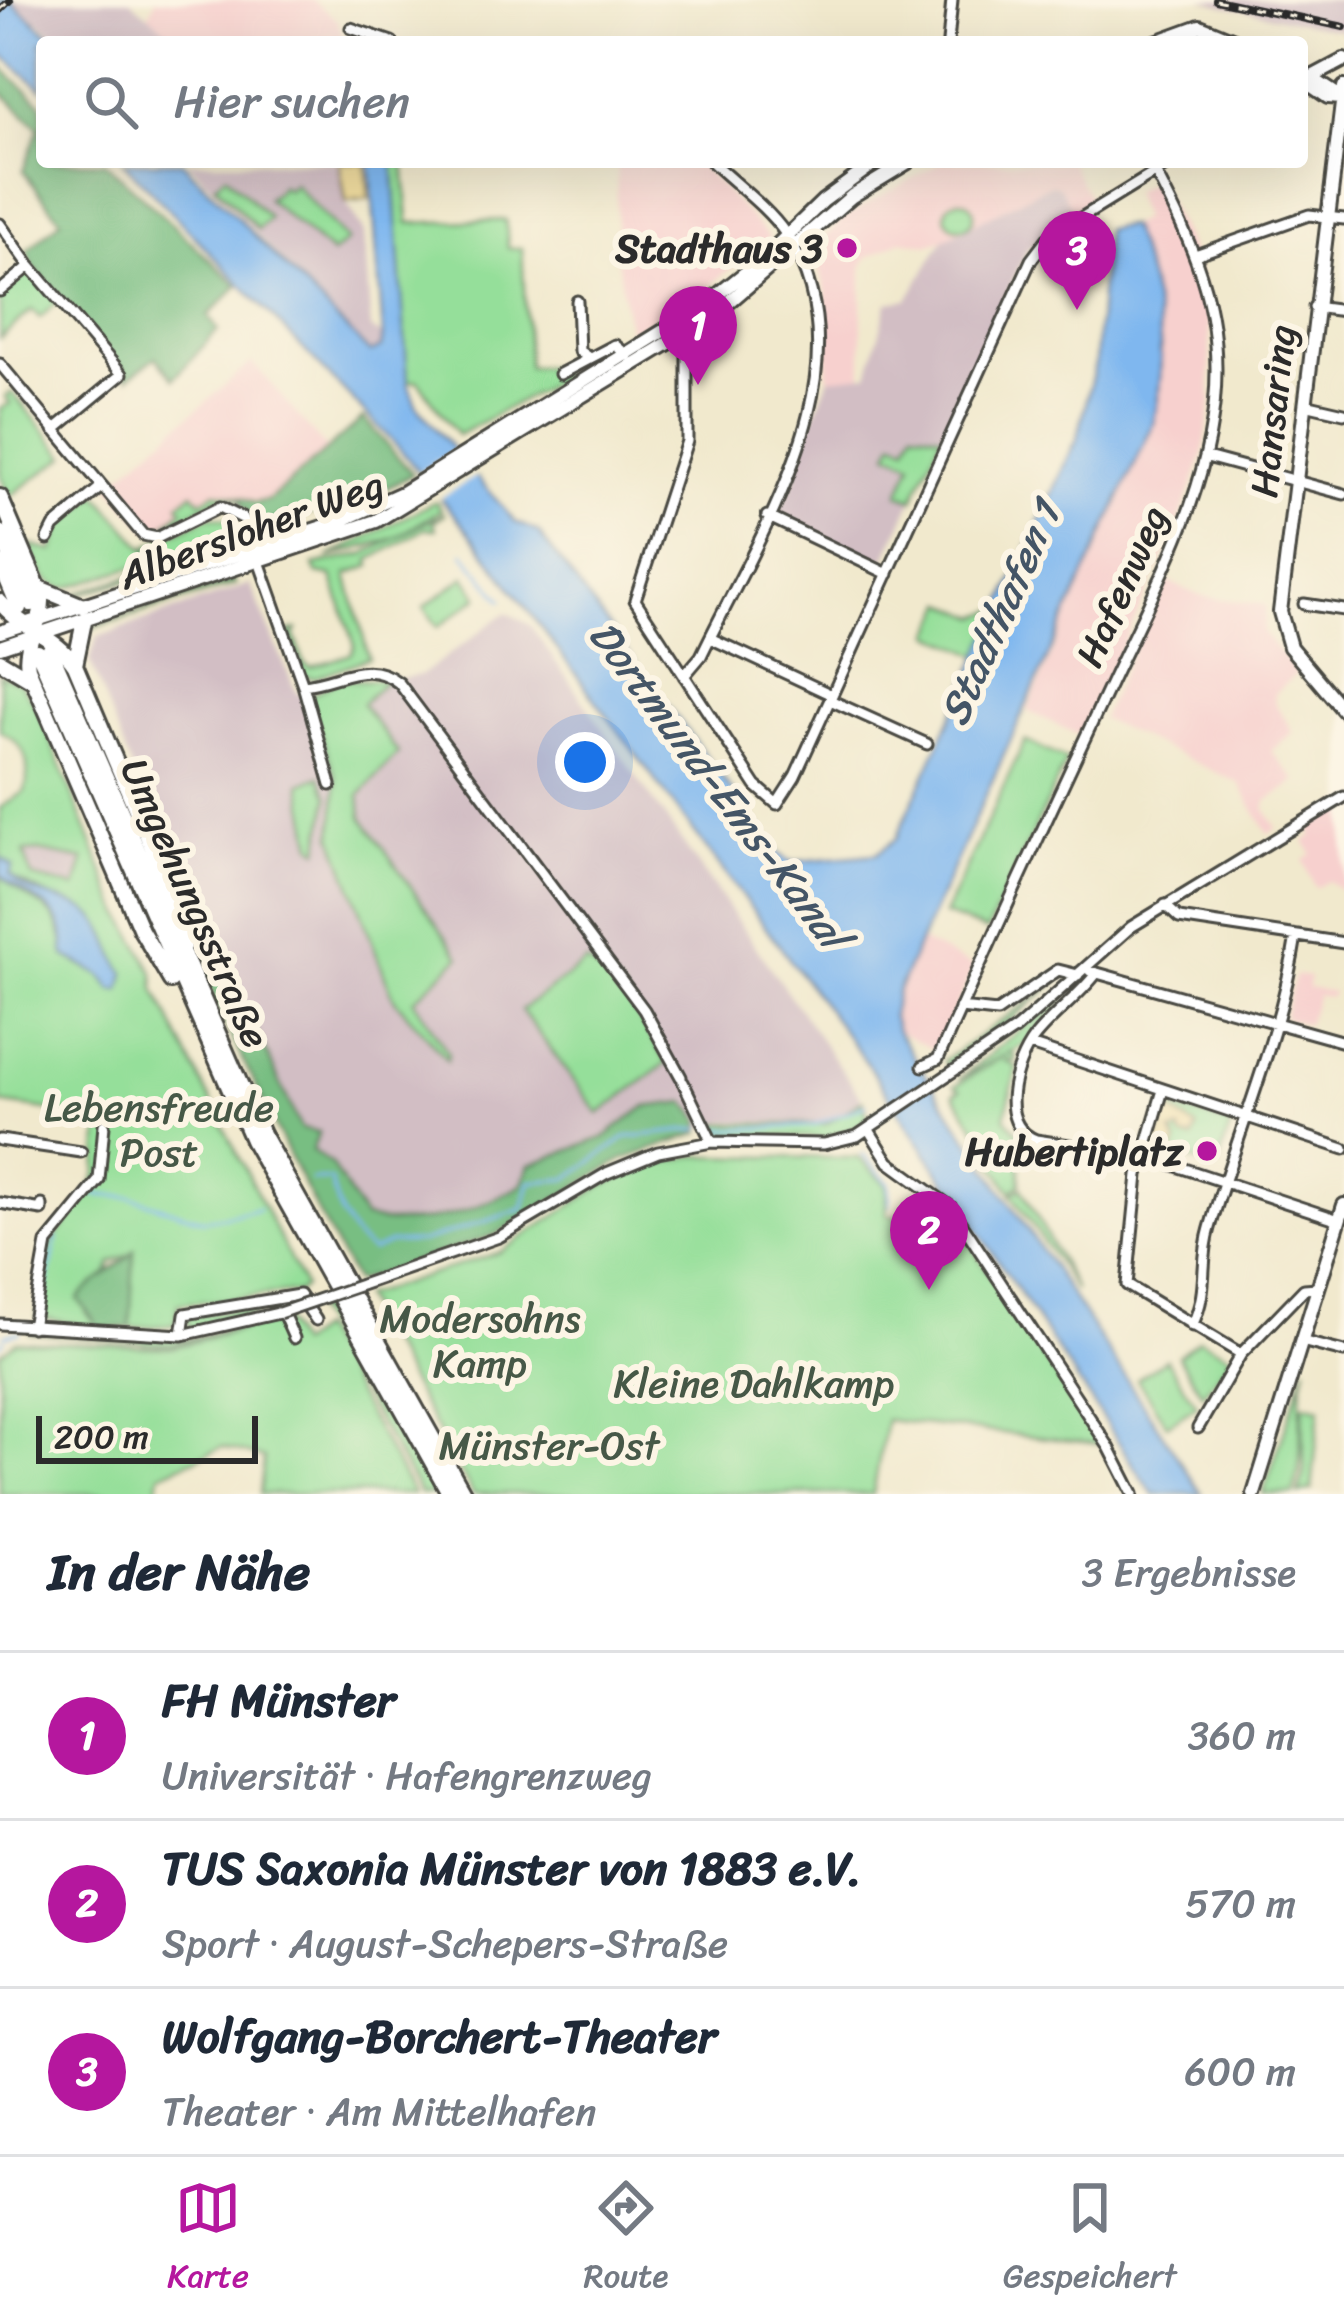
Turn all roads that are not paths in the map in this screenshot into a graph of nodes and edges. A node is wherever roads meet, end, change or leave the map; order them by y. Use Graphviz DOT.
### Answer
graph roads {
  1 [pos="952,0"];
  2 [pos="351,28"];
  3 [pos="374,36"];
  4 [pos="949,36"];
  5 [pos="1172,36"];
  6 [pos="1224,36"];
  7 [pos="1344,60"];
  8 [pos="1308,79"];
  9 [pos="1308,82"];
  10 [pos="1344,87"];
  11 [pos="1343,99"];
  12 [pos="718,168"];
  13 [pos="869,168"];
  14 [pos="898,168"];
  15 [pos="1151,168"];
  16 [pos="1153,168"];
  17 [pos="1327,216"];
  18 [pos="1344,219"];
  19 [pos="0,224"];
  20 [pos="790,242"];
  21 [pos="1198,254"];
  22 [pos="30,266"];
  23 [pos="0,291"];
  24 [pos="577,301"];
  25 [pos="1314,307"];
  26 [pos="1344,311"];
  27 [pos="682,336"];
  28 [pos="589,358"];
  29 [pos="632,361"];
  30 [pos="0,364"];
  31 [pos="560,374"];
  32 [pos="1305,404"];
  33 [pos="1344,413"];
  34 [pos="55,430"];
  35 [pos="1207,457"];
  36 [pos="1296,481"];
  37 [pos="101,488"];
  38 [pos="416,492"];
  39 [pos="1344,494"];
  40 [pos="0,497"];
  41 [pos="766,516"];
  42 [pos="0,532"];
  43 [pos="48,539"];
  44 [pos="255,548"];
  45 [pos="0,563"];
  46 [pos="257,565"];
  47 [pos="888,574"];
  48 [pos="40,588"];
  49 [pos="0,602"];
  50 [pos="1304,604"];
  51 [pos="1344,610"];
  52 [pos="84,613"];
  53 [pos="0,632"];
  54 [pos="37,635"];
  55 [pos="710,638"];
  56 [pos="0,647"];
  57 [pos="0,661"];
  58 [pos="75,665"];
  59 [pos="684,676"];
  60 [pos="33,681"];
  61 [pos="303,685"];
  62 [pos="831,698"];
  63 [pos="1344,711"];
  64 [pos="926,744"];
  65 [pos="331,785"];
  66 [pos="1344,797"];
  67 [pos="1166,904"];
  68 [pos="1296,935"];
  69 [pos="1344,943"];
  70 [pos="188,968"];
  71 [pos="1086,972"];
  72 [pos="960,1008"];
  73 [pos="1276,1020"];
  74 [pos="201,1032"];
  75 [pos="1344,1042"];
  76 [pos="1030,1045"];
  77 [pos="923,1066"];
  78 [pos="1163,1090"];
  79 [pos="1243,1116"];
  80 [pos="104,1125"];
  81 [pos="868,1130"];
  82 [pos="0,1140"];
  83 [pos="712,1142"];
  84 [pos="1344,1150"];
  85 [pos="81,1152"];
  86 [pos="1142,1156"];
  87 [pos="1224,1182"];
  88 [pos="0,1203"];
  89 [pos="1344,1204"];
  90 [pos="42,1205"];
  91 [pos="1339,1220"];
  92 [pos="1337,1246"];
  93 [pos="1317,1288"];
  94 [pos="276,1298"];
  95 [pos="316,1320"];
  96 [pos="0,1324"];
  97 [pos="1192,1326"];
  98 [pos="32,1327"];
  99 [pos="182,1335"];
  100 [pos="294,1338"];
  101 [pos="1300,1341"];
  102 [pos="1344,1352"];
  103 [pos="1241,1354"];
  104 [pos="1198,1428"];
  105 [pos="450,1494"];
  106 [pos="464,1494"];
  107 [pos="1133,1494"];
  108 [pos="1255,1494"];
  1 -- 4 [label="street"];
  2 -- 3 [label="street"];
  5 -- 6 [label="main road"];
  7 -- 8 [label="main road"];
  9 -- 11 [label="main road"];
  10 -- 11 [label="main road, Hansaring"];
  11 -- 17 [label="main road, Hansaring"];
  12 -- 20 [label="street"];
  13 -- 20 [label="main road, Albersloher Weg"];
  14 -- 20 [label="main road, Albersloher Weg"];
  15 -- 47 [label="street"];
  16 -- 21 [label="street, Hafenweg"];
  17 -- 18 [label="street"];
  17 -- 21 [label="street"];
  17 -- 25 [label="main road, Hansaring"];
  19 -- 22 [label="street"];
  20 -- 27 [label="main road, Albersloher Weg"];
  20 -- 41 [label="street"];
  21 -- 35 [label="street, Hafenweg"];
  22 -- 23 [label="street"];
  22 -- 34 [label="street"];
  24 -- 28 [label="street"];
  25 -- 26 [label="street"];
  25 -- 32 [label="main road, Hansaring"];
  27 -- 29 [label="main road, Albersloher Weg"];
  27 -- 59 [label="street"];
  28 -- 29 [label="street, Albersloher Weg"];
  28 -- 31 [label="street, Albersloher Weg"];
  29 -- 38 [label="main road, Albersloher Weg"];
  30 -- 34 [label="street"];
  32 -- 33 [label="street"];
  32 -- 36 [label="main road, Hansaring"];
  34 -- 37 [label="street"];
  35 -- 36 [label="street"];
  35 -- 72 [label="street, Hafenweg"];
  36 -- 39 [label="street"];
  36 -- 63 [label="main road, Hansaring"];
  37 -- 43 [label="street"];
  37 -- 44 [label="street"];
  38 -- 44 [label="main road, Albersloher Weg"];
  38 -- 46 [label="main road, Albersloher Weg"];
  40 -- 48 [label="highway"];
  41 -- 47 [label="street"];
  41 -- 55 [label="street"];
  42 -- 45 [label="highway"];
  44 -- 46 [label="street"];
  44 -- 52 [label="main road, Albersloher Weg"];
  46 -- 52 [label="main road, Albersloher Weg"];
  46 -- 61 [label="street"];
  47 -- 62 [label="street"];
  48 -- 52 [label="highway"];
  48 -- 54 [label="highway"];
  49 -- 54 [label="highway"];
  50 -- 51 [label="street"];
  52 -- 54 [label="main road, Albersloher Weg"];
  52 -- 58 [label="highway"];
  53 -- 54 [label="main road, Albersloher Weg"];
  54 -- 56 [label="main road, Albersloher Weg"];
  54 -- 58 [label="highway"];
  54 -- 60 [label="highway"];
  54 -- 70 [label="highway, Umgehungsstraße"];
  54 -- 74 [label="highway, Umgehungsstraße"];
  55 -- 59 [label="street"];
  55 -- 62 [label="street"];
  57 -- 60 [label="highway"];
  58 -- 70 [label="highway"];
  59 -- 62 [label="street"];
  60 -- 74 [label="highway"];
  61 -- 65 [label="street"];
  61 -- 83 [label="street"];
  62 -- 64 [label="street"];
  66 -- 67 [label="street"];
  67 -- 68 [label="street"];
  67 -- 71 [label="street"];
  68 -- 69 [label="street"];
  68 -- 73 [label="street"];
  70 -- 106 [label="highway, Umgehungsstraße"];
  71 -- 72 [label="street"];
  71 -- 73 [label="street"];
  71 -- 76 [label="street"];
  71 -- 81 [label="street"];
  72 -- 77 [label="street, Hafenweg"];
  73 -- 75 [label="street"];
  73 -- 79 [label="street"];
  74 -- 105 [label="highway, Umgehungsstraße"];
  76 -- 78 [label="street"];
  76 -- 86 [label="street"];
  78 -- 79 [label="street"];
  78 -- 86 [label="street"];
  79 -- 84 [label="street"];
  79 -- 87 [label="street"];
  80 -- 98 [label="street"];
  81 -- 83 [label="street"];
  81 -- 107 [label="street"];
  82 -- 85 [label="street"];
  83 -- 99 [label="street, bridge"];
  86 -- 87 [label="street"];
  86 -- 97 [label="street"];
  87 -- 91 [label="street"];
  87 -- 97 [label="street"];
  88 -- 90 [label="street"];
  89 -- 91 [label="main road"];
  91 -- 92 [label="main road"];
  92 -- 93 [label="main road"];
  93 -- 101 [label="main road"];
  93 -- 103 [label="street"];
  94 -- 95 [label="street"];
  94 -- 99 [label="street"];
  94 -- 100 [label="street"];
  96 -- 98 [label="street"];
  97 -- 103 [label="street"];
  98 -- 99 [label="street"];
  101 -- 102 [label="street"];
  101 -- 108 [label="main road"];
  103 -- 104 [label="street"];
}
